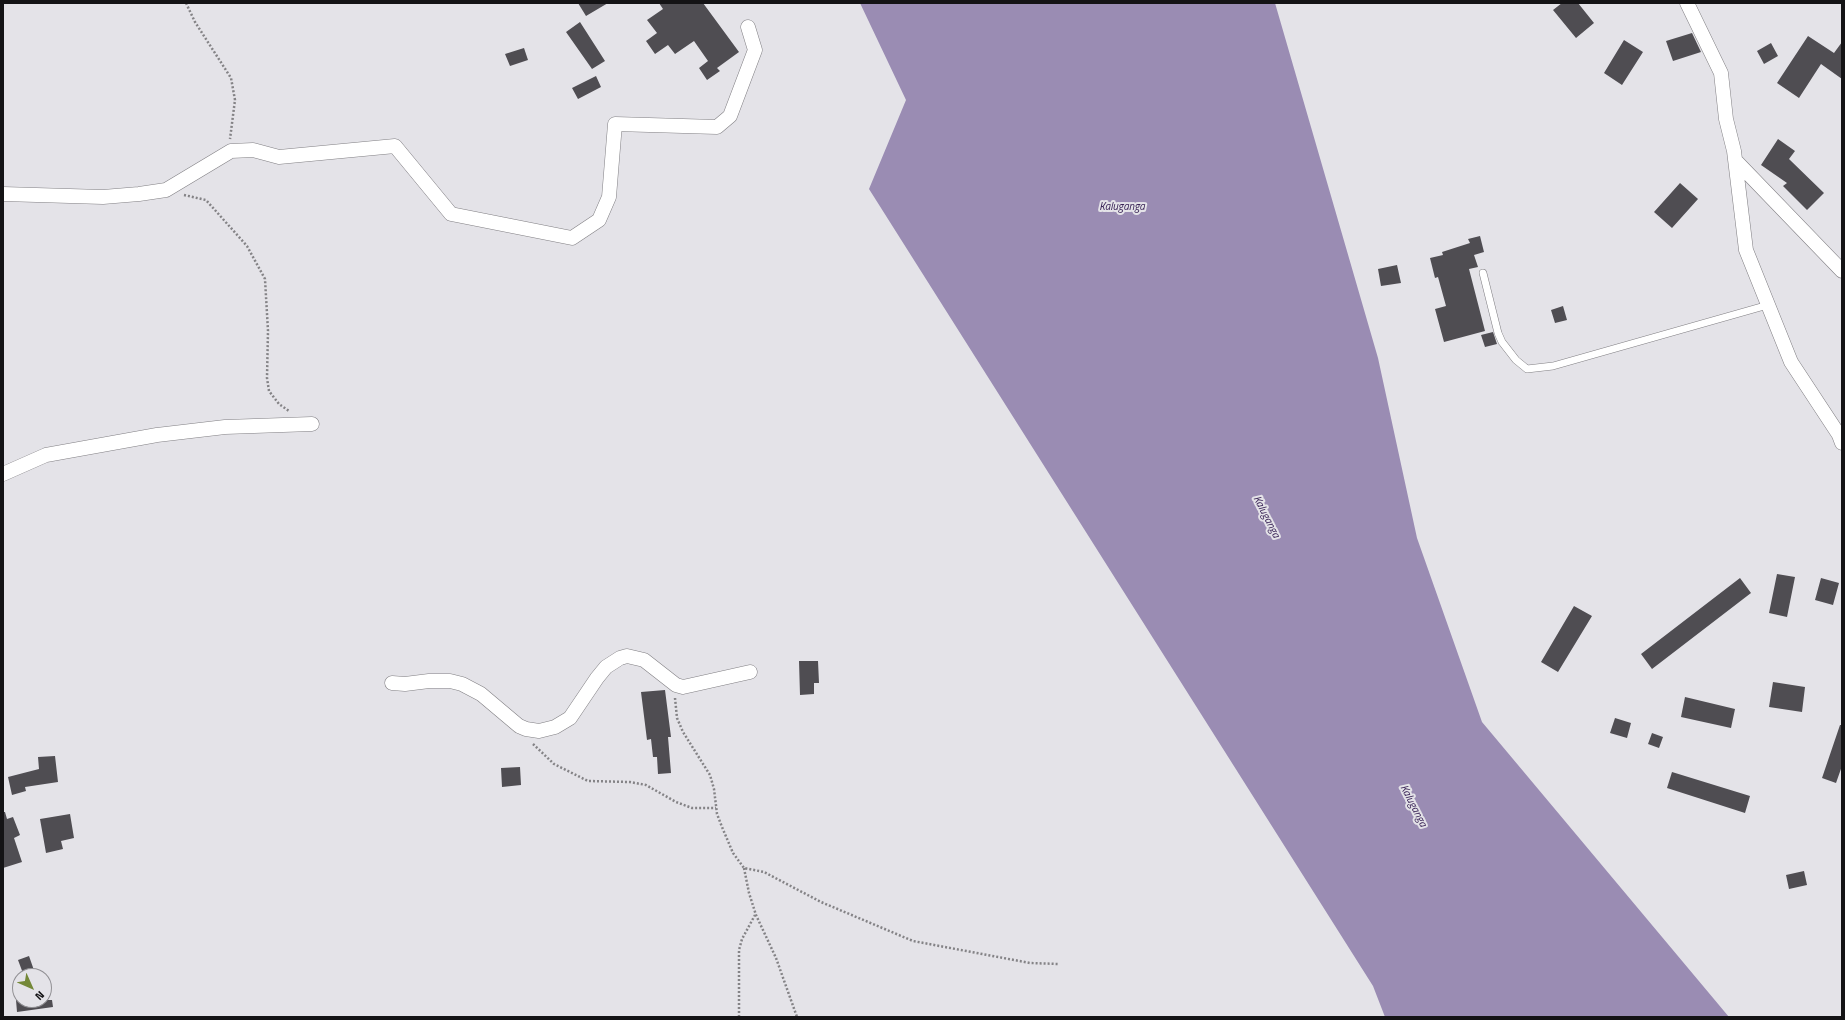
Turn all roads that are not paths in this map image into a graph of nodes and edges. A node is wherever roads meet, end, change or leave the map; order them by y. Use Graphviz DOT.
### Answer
graph roads {
  1 [pos="1687,3"];
  2 [pos="748,27"];
  3 [pos="1735,160"];
  4 [pos="3,194"];
  5 [pos="1842,271"];
  6 [pos="1483,273"];
  7 [pos="1768,305"];
  8 [pos="312,424"];
  9 [pos="1842,443"];
  10 [pos="3,474"];
  11 [pos="750,672"];
  12 [pos="392,682"];
  1 -- 3 [label="street"];
  2 -- 4 [label="street"];
  3 -- 5 [label="street"];
  3 -- 7 [label="street"];
  6 -- 7 [label="lane"];
  7 -- 9 [label="street"];
  8 -- 10 [label="street"];
  11 -- 12 [label="street"];
}
